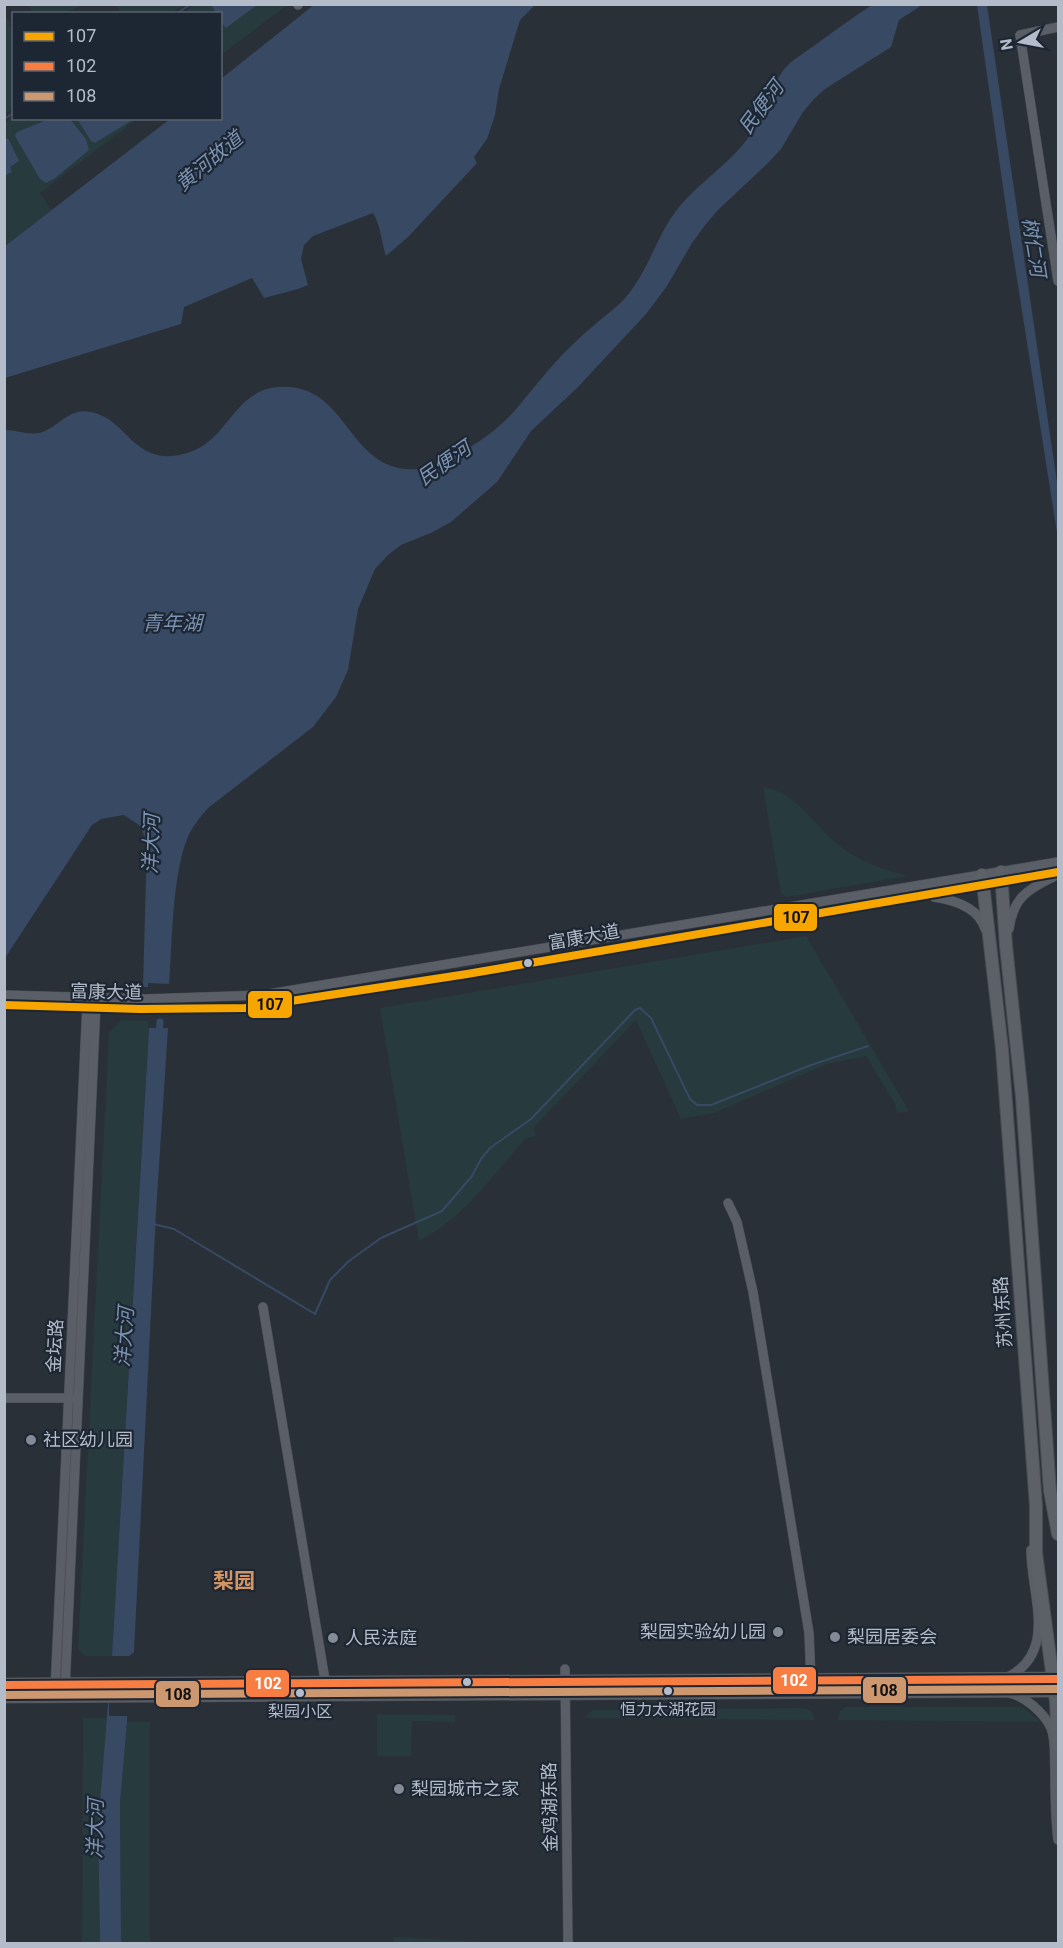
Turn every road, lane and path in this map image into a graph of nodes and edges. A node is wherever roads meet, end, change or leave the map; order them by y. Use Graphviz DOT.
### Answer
graph roads {
  1 [pos="1059,27"];
  2 [pos="1057,261"];
  3 [pos="1059,281"];
  4 [pos="1059,862"];
  5 [pos="1059,873"];
  6 [pos="1002,878"];
  7 [pos="982,881"];
  8 [pos="920,893"];
  9 [pos="599,939"];
  10 [pos="1006,946"];
  11 [pos="540,948"];
  12 [pos="991,948"];
  13 [pos="601,950"];
  14 [pos="542,961"];
  15 [pos="4,995"];
  16 [pos="44,996"];
  17 [pos="92,998"];
  18 [pos="4,1005"];
  19 [pos="43,1006"];
  20 [pos="91,1008"];
  21 [pos="728,1203"];
  22 [pos="263,1307"];
  23 [pos="4,1398"];
  24 [pos="74,1398"];
  25 [pos="1035,1506"];
  26 [pos="1059,1534"];
  27 [pos="565,1681"];
  28 [pos="811,1682"];
  29 [pos="4,1685"];
  30 [pos="1056,1685"];
  31 [pos="1001,1686"];
  32 [pos="326,1688"];
  33 [pos="60,1690"];
  34 [pos="4,1696"];
  35 [pos="1058,1734"];
  36 [pos="1059,1747"];
  37 [pos="1059,1840"];
  38 [pos="568,1944"];
  1 -- 2 [label="street"];
  2 -- 3 [label="street"];
  4 -- 6 [label="street, 富康大道"];
  5 -- 6 [label="street, 富康大道"];
  5 -- 10 [label="street"];
  6 -- 7 [label="street, 富康大道"];
  6 -- 10 [label="main road, 苏州东路"];
  7 -- 8 [label="street, 富康大道"];
  7 -- 12 [label="main road, 苏州东路"];
  8 -- 9 [label="street, 富康大道"];
  8 -- 12 [label="street"];
  8 -- 13 [label="street, 富康大道"];
  9 -- 11 [label="street, 富康大道"];
  9 -- 13 [label="street"];
  10 -- 26 [label="main road, 苏州东路"];
  11 -- 14 [label="street"];
  11 -- 17 [label="street, 富康大道"];
  12 -- 25 [label="main road, 苏州东路"];
  13 -- 14 [label="street, 富康大道"];
  14 -- 20 [label="street, 富康大道"];
  15 -- 16 [label="street, 富康大道"];
  16 -- 17 [label="street, 富康大道"];
  16 -- 19 [label="street"];
  17 -- 20 [label="street, 金坛路"];
  18 -- 19 [label="street, 富康大道"];
  19 -- 20 [label="street, 富康大道"];
  20 -- 24 [label="street, 金坛路"];
  21 -- 28 [label="street"];
  22 -- 32 [label="street"];
  23 -- 24 [label="street"];
  24 -- 33 [label="street, 金坛路"];
  25 -- 30 [label="main road, 苏州东路"];
  25 -- 31 [label="street"];
  27 -- 28 [label="highway"];
  27 -- 31 [label="highway"];
  27 -- 32 [label="highway"];
  27 -- 38 [label="street, 金鸡湖东路"];
  28 -- 31 [label="highway"];
  29 -- 33 [label="highway"];
  30 -- 31 [label="highway"];
  30 -- 35 [label="main road, 苏州东路"];
  31 -- 37 [label="street"];
  32 -- 33 [label="highway"];
  33 -- 34 [label="highway"];
  35 -- 36 [label="main road, 苏州东路"];
}
